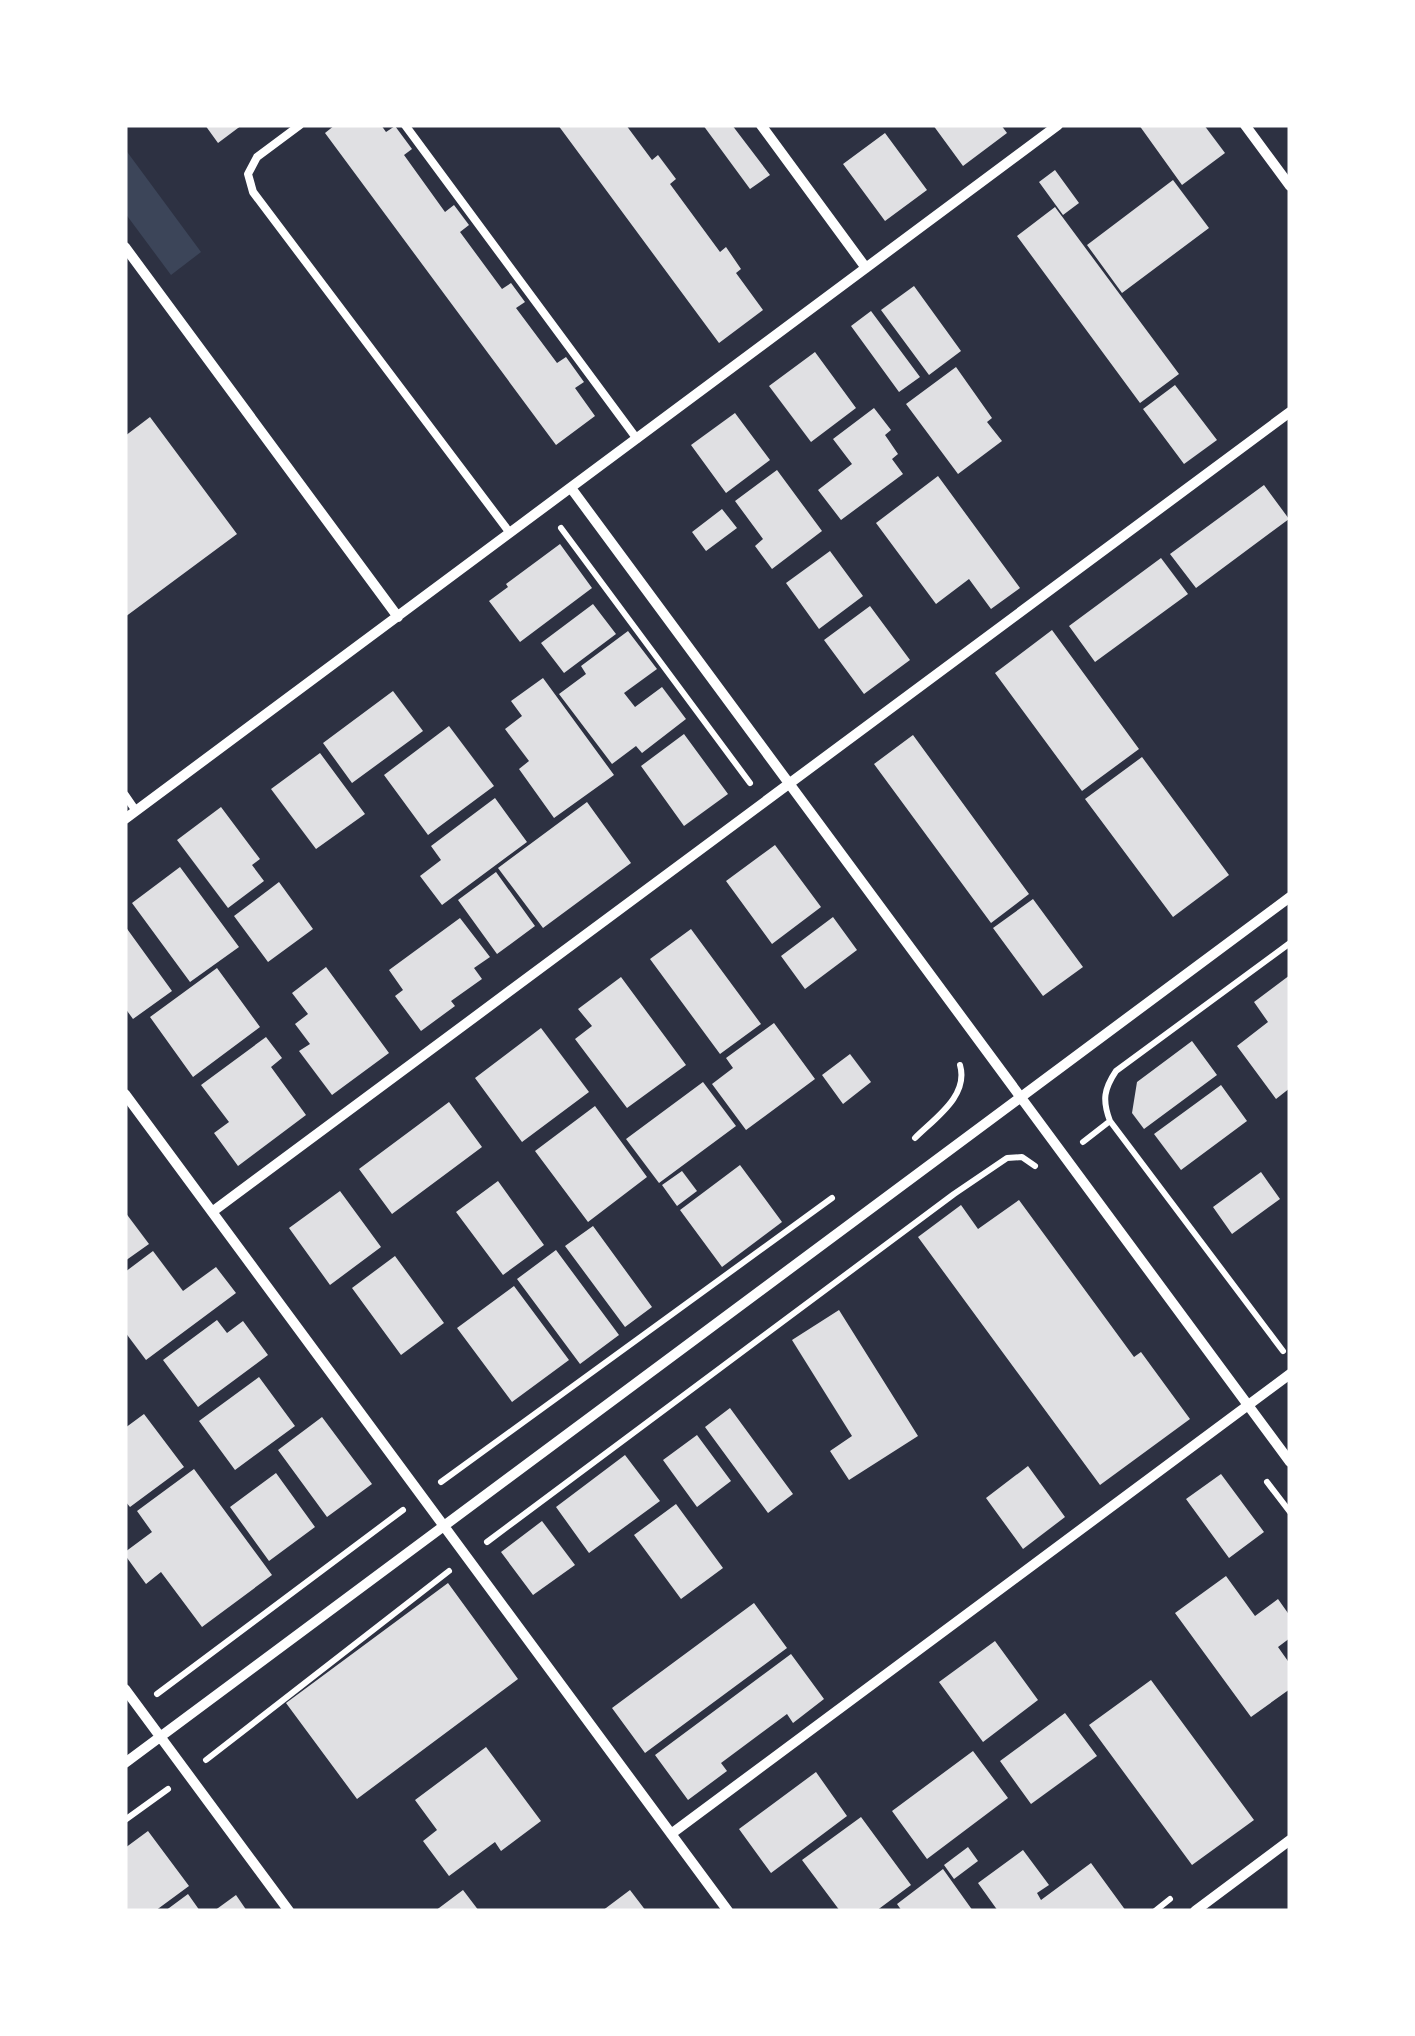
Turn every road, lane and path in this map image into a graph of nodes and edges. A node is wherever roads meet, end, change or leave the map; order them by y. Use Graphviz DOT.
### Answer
graph roads {
  1 [pos="300,125"];
  2 [pos="405,125"];
  3 [pos="761,125"];
  4 [pos="1058,125"];
  5 [pos="1245,125"];
  6 [pos="1290,186"];
  7 [pos="125,247"];
  8 [pos="866,268"];
  9 [pos="1290,412"];
  10 [pos="637,439"];
  11 [pos="571,488"];
  12 [pos="545,507"];
  13 [pos="510,533"];
  14 [pos="398,617"];
  15 [pos="790,784"];
  16 [pos="125,795"];
  17 [pos="764,803"];
  18 [pos="136,811"];
  19 [pos="125,819"];
  20 [pos="1290,896"];
  21 [pos="1290,943"];
  22 [pos="959,1060"];
  23 [pos="125,1094"];
  24 [pos="1021,1097"];
  25 [pos="913,1140"];
  26 [pos="1043,1172"];
  27 [pos="834,1197"];
  28 [pos="212,1212"];
  29 [pos="1290,1360"];
  30 [pos="1290,1374"];
  31 [pos="1248,1406"];
  32 [pos="1290,1462"];
  33 [pos="1257,1468"];
  34 [pos="422,1496"];
  35 [pos="1290,1512"];
  36 [pos="444,1526"];
  37 [pos="467,1557"];
  38 [pos="125,1689"];
  39 [pos="139,1708"];
  40 [pos="160,1737"];
  41 [pos="125,1763"];
  42 [pos="188,1774"];
  43 [pos="125,1820"];
  44 [pos="671,1834"];
  45 [pos="1290,1840"];
  46 [pos="289,1911"];
  47 [pos="728,1911"];
  48 [pos="1195,1911"];
  1 -- 13 [label="lane"];
  2 -- 10 [label="lane"];
  3 -- 8 [label="street"];
  4 -- 8 [label="street"];
  5 -- 6 [label="street"];
  7 -- 14 [label="street"];
  8 -- 10 [label="street"];
  9 -- 15 [label="street"];
  10 -- 11 [label="street"];
  11 -- 12 [label="street"];
  11 -- 15 [label="street"];
  12 -- 13 [label="street"];
  12 -- 17 [label="path"];
  13 -- 14 [label="street"];
  14 -- 18 [label="street"];
  15 -- 17 [label="street"];
  15 -- 24 [label="street"];
  16 -- 18 [label="lane"];
  17 -- 28 [label="street"];
  18 -- 19 [label="street"];
  20 -- 24 [label="street"];
  21 -- 29 [label="path"];
  22 -- 25 [label="path"];
  23 -- 28 [label="street"];
  24 -- 31 [label="street"];
  24 -- 36 [label="street"];
  26 -- 37 [label="path"];
  27 -- 34 [label="path"];
  28 -- 34 [label="street"];
  30 -- 31 [label="street"];
  31 -- 32 [label="street"];
  31 -- 44 [label="street"];
  33 -- 35 [label="path"];
  34 -- 36 [label="street"];
  34 -- 39 [label="path"];
  36 -- 37 [label="street"];
  36 -- 40 [label="street"];
  37 -- 42 [label="path"];
  37 -- 44 [label="street"];
  38 -- 39 [label="street"];
  39 -- 40 [label="street"];
  40 -- 41 [label="street"];
  40 -- 42 [label="street"];
  42 -- 43 [label="path"];
  42 -- 46 [label="street"];
  44 -- 47 [label="street"];
  45 -- 48 [label="street"];
}
